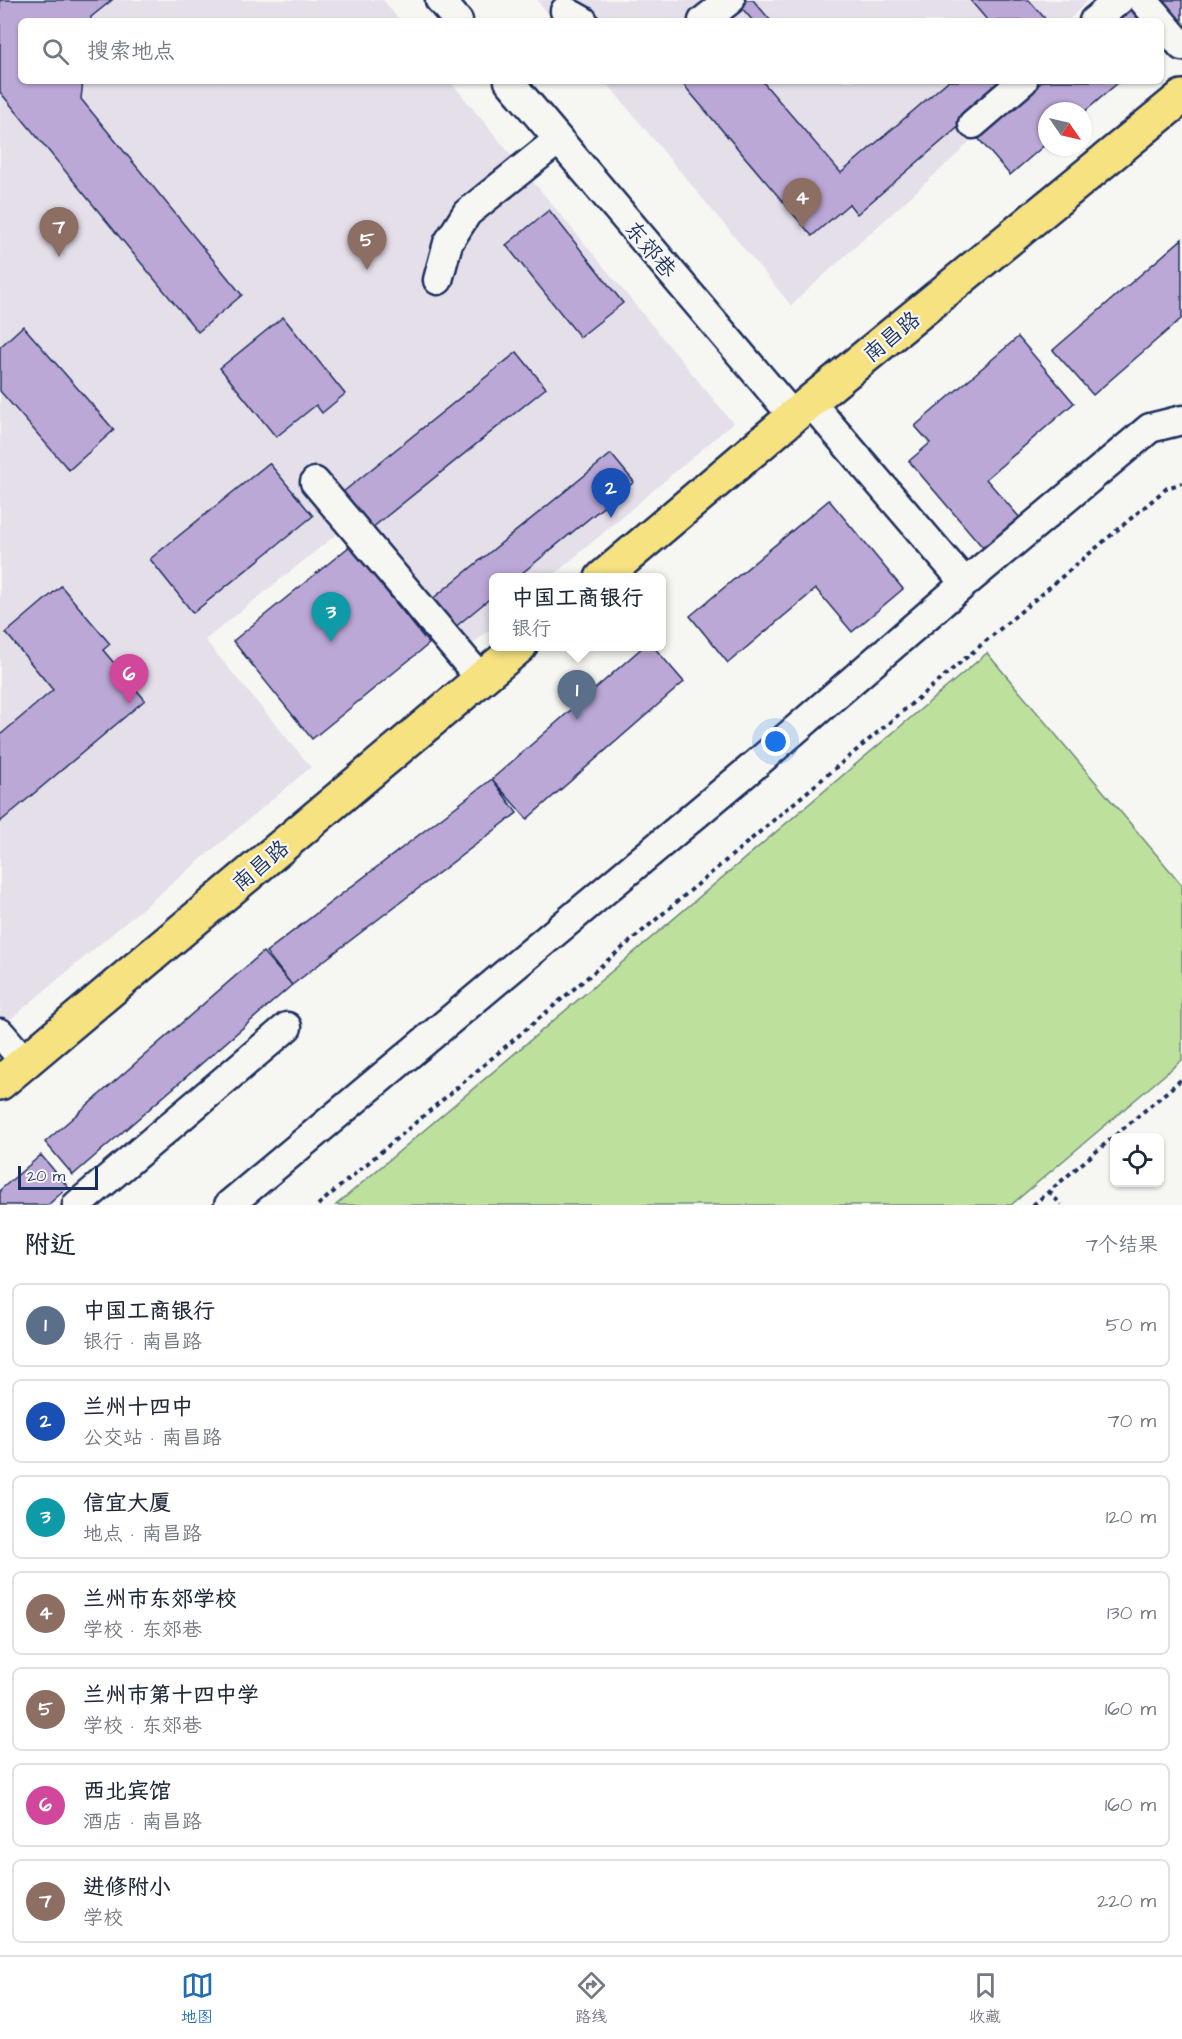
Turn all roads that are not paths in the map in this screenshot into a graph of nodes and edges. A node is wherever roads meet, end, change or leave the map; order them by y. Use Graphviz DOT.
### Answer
graph roads {
  1 [pos="440,0"];
  2 [pos="730,0"];
  3 [pos="1119,0"];
  4 [pos="1143,0"];
  5 [pos="455,18"];
  6 [pos="707,18"];
  7 [pos="1098,18"];
  8 [pos="1158,18"];
  9 [pos="1164,25"];
  10 [pos="1182,46"];
  11 [pos="511,84"];
  12 [pos="1020,84"];
  13 [pos="1182,97"];
  14 [pos="973,124"];
  15 [pos="558,140"];
  16 [pos="438,280"];
  17 [pos="802,409"];
  18 [pos="1182,420"];
  19 [pos="315,482"];
  20 [pos="608,573"];
  21 [pos="964,582"];
  22 [pos="514,651"];
  23 [pos="481,679"];
  24 [pos="287,1027"];
  25 [pos="0,1033"];
  26 [pos="25,1062"];
  27 [pos="0,1083"];
  28 [pos="77,1205"];
  29 [pos="229,1205"];
  1 -- 5 [label="street"];
  2 -- 6 [label="street"];
  3 -- 7 [label="street"];
  4 -- 8 [label="street"];
  9 -- 10 [label="street"];
  11 -- 15 [label="street, 东郊巷"];
  12 -- 14 [label="street"];
  13 -- 17 [label="main road, 南昌路"];
  15 -- 16 [label="street"];
  15 -- 17 [label="street, 东郊巷"];
  17 -- 20 [label="main road, 南昌路"];
  17 -- 21 [label="street, 东郊巷"];
  18 -- 21 [label="street"];
  19 -- 23 [label="street"];
  21 -- 29 [label="street"];
  22 -- 23 [label="main road, 南昌路"];
  23 -- 26 [label="main road, 南昌路"];
  24 -- 28 [label="street"];
  25 -- 26 [label="street"];
  26 -- 27 [label="main road, 南昌路"];
}
